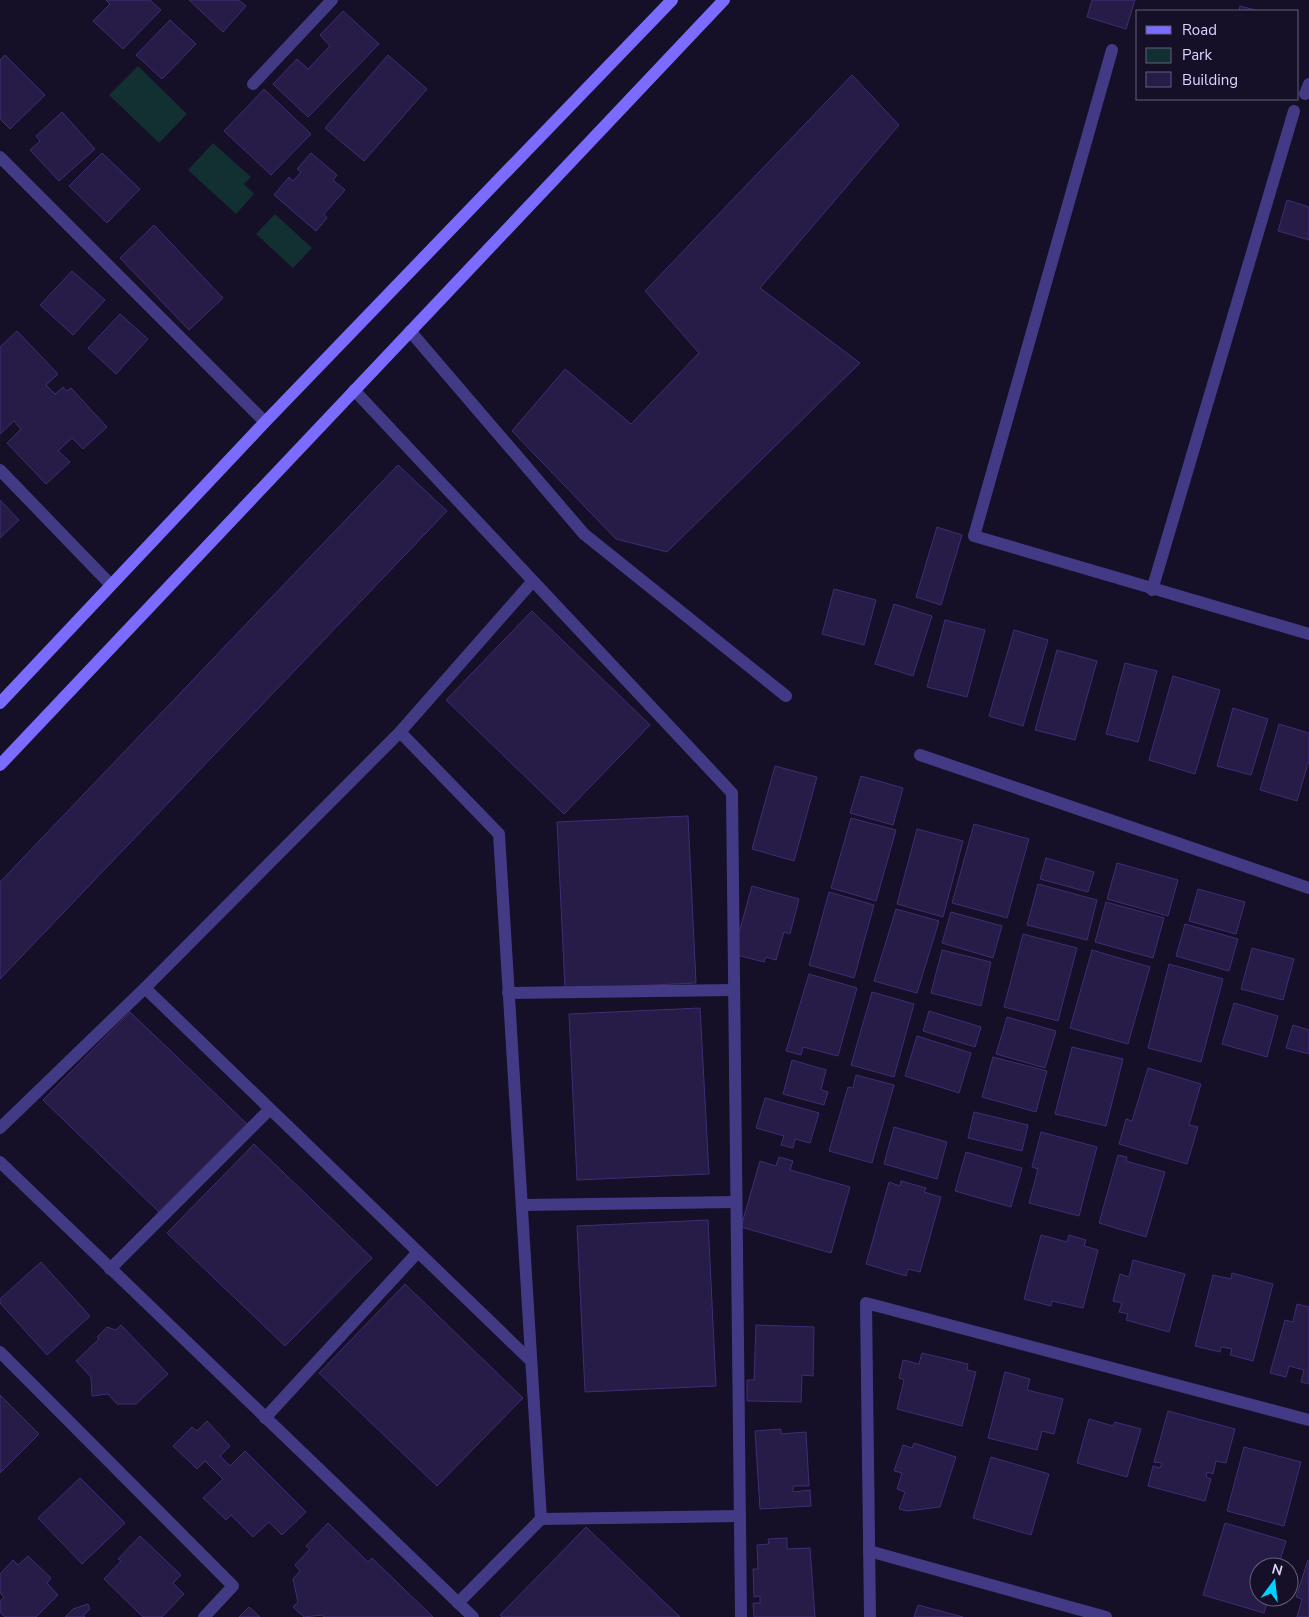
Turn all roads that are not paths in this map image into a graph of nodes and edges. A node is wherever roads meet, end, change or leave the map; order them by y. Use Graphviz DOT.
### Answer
graph roads {
  1 [pos="332,0"];
  2 [pos="672,0"];
  3 [pos="724,0"];
  4 [pos="1112,50"];
  5 [pos="253,84"];
  6 [pos="1294,111"];
  7 [pos="0,158"];
  8 [pos="410,331"];
  9 [pos="354,390"];
  10 [pos="265,422"];
  11 [pos="0,470"];
  12 [pos="532,582"];
  13 [pos="111,585"];
  14 [pos="1152,590"];
  15 [pos="1309,634"];
  16 [pos="786,696"];
  17 [pos="0,703"];
  18 [pos="400,732"];
  19 [pos="920,755"];
  20 [pos="0,765"];
  21 [pos="1309,888"];
  22 [pos="145,988"];
  23 [pos="734,990"];
  24 [pos="508,993"];
  25 [pos="270,1109"];
  26 [pos="0,1128"];
  27 [pos="0,1162"];
  28 [pos="736,1202"];
  29 [pos="522,1205"];
  30 [pos="418,1252"];
  31 [pos="110,1269"];
  32 [pos="0,1352"];
  33 [pos="531,1361"];
  34 [pos="265,1418"];
  35 [pos="1309,1420"];
  36 [pos="740,1516"];
  37 [pos="541,1519"];
  38 [pos="869,1551"];
  39 [pos="458,1603"];
  40 [pos="204,1617"];
  41 [pos="473,1617"];
  42 [pos="741,1617"];
  43 [pos="870,1617"];
  44 [pos="1106,1617"];
  1 -- 5 [label="street"];
  2 -- 10 [label="main road"];
  3 -- 8 [label="main road"];
  4 -- 14 [label="street"];
  6 -- 14 [label="street"];
  7 -- 10 [label="street"];
  8 -- 9 [label="main road"];
  8 -- 16 [label="street"];
  9 -- 12 [label="street"];
  9 -- 20 [label="main road"];
  10 -- 13 [label="main road"];
  11 -- 13 [label="street"];
  12 -- 18 [label="street"];
  12 -- 23 [label="street"];
  13 -- 17 [label="main road"];
  14 -- 15 [label="street"];
  18 -- 22 [label="street"];
  18 -- 24 [label="street"];
  19 -- 21 [label="street"];
  22 -- 25 [label="street"];
  22 -- 26 [label="street"];
  23 -- 24 [label="street"];
  23 -- 28 [label="street"];
  24 -- 29 [label="street"];
  25 -- 30 [label="street"];
  25 -- 31 [label="street"];
  27 -- 31 [label="street"];
  28 -- 29 [label="street"];
  28 -- 36 [label="street"];
  29 -- 33 [label="street"];
  30 -- 33 [label="street"];
  30 -- 34 [label="street"];
  31 -- 34 [label="street"];
  32 -- 40 [label="street"];
  33 -- 37 [label="street"];
  34 -- 39 [label="street"];
  35 -- 38 [label="street"];
  36 -- 37 [label="street"];
  36 -- 42 [label="street"];
  37 -- 39 [label="street"];
  38 -- 43 [label="street"];
  38 -- 44 [label="street"];
  39 -- 41 [label="street"];
}
